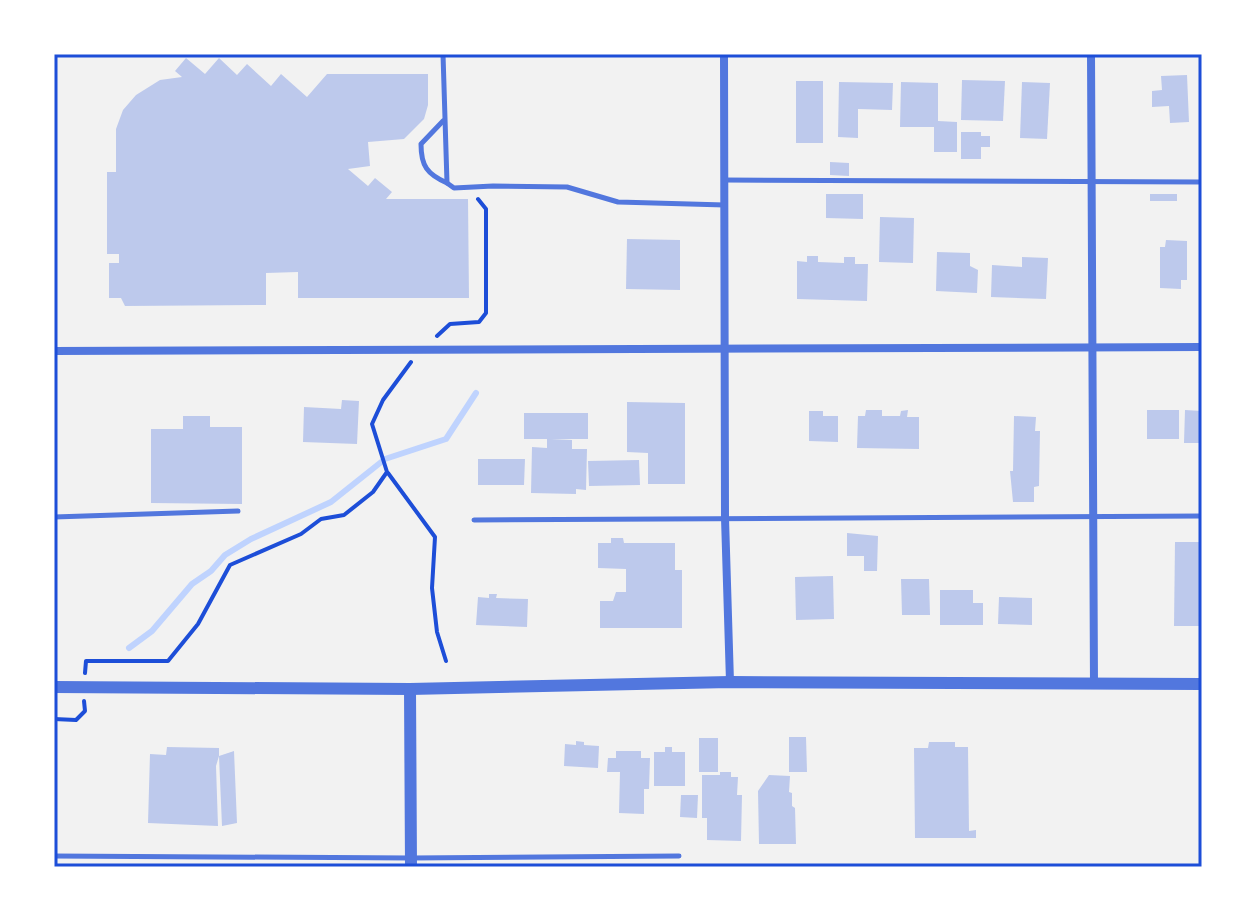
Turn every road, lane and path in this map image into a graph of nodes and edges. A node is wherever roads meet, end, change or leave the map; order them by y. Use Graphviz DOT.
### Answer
graph roads {
  1 [pos="443,54"];
  2 [pos="724,54"];
  3 [pos="1091,54"];
  4 [pos="444,120"];
  5 [pos="724,180"];
  6 [pos="1091,181"];
  7 [pos="1202,182"];
  8 [pos="447,183"];
  9 [pos="476,187"];
  10 [pos="725,205"];
  11 [pos="1091,347"];
  12 [pos="1202,347"];
  13 [pos="725,349"];
  14 [pos="423,350"];
  15 [pos="54,351"];
  16 [pos="387,472"];
  17 [pos="238,511"];
  18 [pos="1092,516"];
  19 [pos="1202,516"];
  20 [pos="54,517"];
  21 [pos="725,518"];
  22 [pos="474,520"];
  23 [pos="86,661"];
  24 [pos="446,661"];
  25 [pos="730,682"];
  26 [pos="1094,684"];
  27 [pos="1202,684"];
  28 [pos="54,687"];
  29 [pos="410,689"];
  30 [pos="85,711"];
  31 [pos="54,719"];
  32 [pos="54,856"];
  33 [pos="679,856"];
  34 [pos="411,863"];
  1 -- 4 [label="lane"];
  2 -- 5 [label="street"];
  3 -- 6 [label="street"];
  4 -- 8 [label="lane"];
  4 -- 8 [label="lane"];
  5 -- 6 [label="lane"];
  5 -- 10 [label="street"];
  6 -- 7 [label="lane"];
  6 -- 11 [label="street"];
  8 -- 9 [label="lane"];
  9 -- 10 [label="lane"];
  9 -- 14 [label="path"];
  10 -- 13 [label="street"];
  11 -- 12 [label="street"];
  11 -- 13 [label="street"];
  11 -- 18 [label="street"];
  13 -- 14 [label="street"];
  13 -- 21 [label="street"];
  14 -- 15 [label="street"];
  14 -- 16 [label="path"];
  16 -- 23 [label="path"];
  16 -- 24 [label="path"];
  17 -- 20 [label="lane"];
  18 -- 19 [label="lane"];
  18 -- 21 [label="lane"];
  18 -- 26 [label="street"];
  21 -- 22 [label="lane"];
  21 -- 25 [label="street"];
  25 -- 26 [label="street"];
  25 -- 29 [label="street"];
  26 -- 27 [label="street"];
  28 -- 29 [label="street"];
  29 -- 34 [label="street"];
  30 -- 31 [label="path"];
  32 -- 34 [label="lane"];
  33 -- 34 [label="lane"];
}
